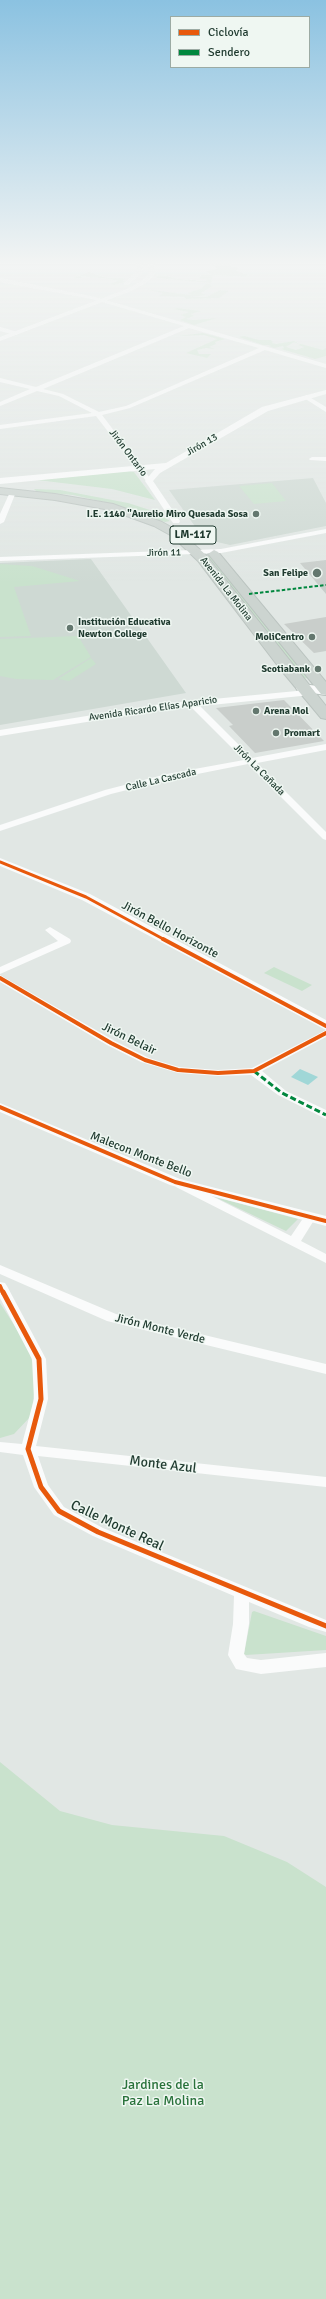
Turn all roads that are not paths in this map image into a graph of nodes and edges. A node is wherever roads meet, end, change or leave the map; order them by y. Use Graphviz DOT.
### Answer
graph roads {
  1 [pos="85,369"];
  2 [pos="217,369"];
  3 [pos="0,380"];
  4 [pos="37,389"];
  5 [pos="326,392"];
  6 [pos="306,396"];
  7 [pos="0,404"];
  8 [pos="326,410"];
  9 [pos="99,414"];
  10 [pos="0,426"];
  11 [pos="326,459"];
  12 [pos="312,460"];
  13 [pos="167,465"];
  14 [pos="138,467"];
  15 [pos="149,481"];
  16 [pos="0,482"];
  17 [pos="0,492"];
  18 [pos="13,492"];
  19 [pos="136,502"];
  20 [pos="153,508"];
  21 [pos="176,521"];
  22 [pos="0,522"];
  23 [pos="326,531"];
  24 [pos="197,552"];
  25 [pos="212,552"];
  26 [pos="0,559"];
  27 [pos="305,690"];
  28 [pos="326,691"];
  29 [pos="326,698"];
  30 [pos="192,703"];
  31 [pos="326,715"];
  32 [pos="0,727"];
  33 [pos="0,733"];
  34 [pos="326,747"];
  35 [pos="251,761"];
  36 [pos="0,828"];
  37 [pos="326,837"];
  38 [pos="0,862"];
  39 [pos="50,930"];
  40 [pos="0,971"];
  41 [pos="0,978"];
  42 [pos="326,1026"];
  43 [pos="326,1033"];
  44 [pos="254,1071"];
  45 [pos="0,1107"];
  46 [pos="326,1115"];
  47 [pos="176,1182"];
  48 [pos="310,1216"];
  49 [pos="326,1221"];
  50 [pos="294,1242"];
  51 [pos="326,1259"];
  52 [pos="0,1269"];
  53 [pos="0,1286"];
  54 [pos="326,1369"];
  55 [pos="0,1447"];
  56 [pos="28,1449"];
  57 [pos="326,1482"];
  58 [pos="242,1592"];
  59 [pos="326,1626"];
  60 [pos="326,1660"];
  1 -- 4 [label="street"];
  2 -- 9 [label="street"];
  3 -- 4 [label="street, Jirón Ontario"];
  4 -- 7 [label="street"];
  4 -- 9 [label="street, Jirón Ontario"];
  5 -- 6 [label="street, Jirón 13"];
  6 -- 8 [label="street"];
  6 -- 13 [label="street, Jirón 13"];
  9 -- 10 [label="street"];
  9 -- 14 [label="street, Jirón Ontario"];
  11 -- 12 [label="street"];
  13 -- 14 [label="street, Jirón 13"];
  13 -- 15 [label="street, Jirón 13"];
  14 -- 15 [label="street, Jirón Ontario"];
  14 -- 16 [label="street, Jirón 13"];
  15 -- 21 [label="street, Jirón Ontario"];
  16 -- 19 [label="main road"];
  17 -- 18 [label="main road, Avenida La Molina / LM-117"];
  18 -- 22 [label="street"];
  18 -- 24 [label="main road, Avenida La Molina / LM-117"];
  20 -- 21 [label="main road, Avenida La Molina / LM-117"];
  21 -- 25 [label="main road, Avenida La Molina / LM-117"];
  23 -- 25 [label="street, Jirón 11"];
  24 -- 25 [label="street, Jirón 11"];
  24 -- 26 [label="street, Jirón 11"];
  24 -- 27 [label="main road, Avenida La Molina / LM-117"];
  25 -- 28 [label="main road, Avenida La Molina / LM-117"];
  27 -- 28 [label="main road"];
  27 -- 29 [label="main road"];
  27 -- 30 [label="street, Avenida Ricardo Elías Aparicio"];
  27 -- 31 [label="main road, Avenida La Molina / LM-117"];
  27 -- 32 [label="street, Avenida Ricardo Elías Aparicio"];
  30 -- 33 [label="street, Avenida Ricardo Elías Aparicio"];
  30 -- 35 [label="street, Jirón La Cañada"];
  34 -- 35 [label="street, Calle La Cascada"];
  35 -- 36 [label="street, Calle La Cascada"];
  35 -- 37 [label="street, Jirón La Cañada"];
  38 -- 42 [label="street, Jirón Bello Horizonte"];
  39 -- 40 [label="street"];
  41 -- 44 [label="street, Jirón Belair"];
  43 -- 44 [label="street, Jirón Belair"];
  44 -- 46 [label="street"];
  45 -- 47 [label="street, Malecon Monte Bello"];
  47 -- 48 [label="street, Malecon Monte Bello"];
  47 -- 50 [label="street"];
  48 -- 49 [label="street, Malecon Monte Bello"];
  48 -- 50 [label="street"];
  50 -- 51 [label="street"];
  52 -- 54 [label="street, Jirón Monte Verde"];
  53 -- 56 [label="street"];
  55 -- 56 [label="street, Monte Azul"];
  56 -- 57 [label="street, Monte Azul"];
  56 -- 58 [label="street, Calle Monte Real"];
  58 -- 59 [label="street, Calle Monte Real"];
  58 -- 60 [label="street"];
}
